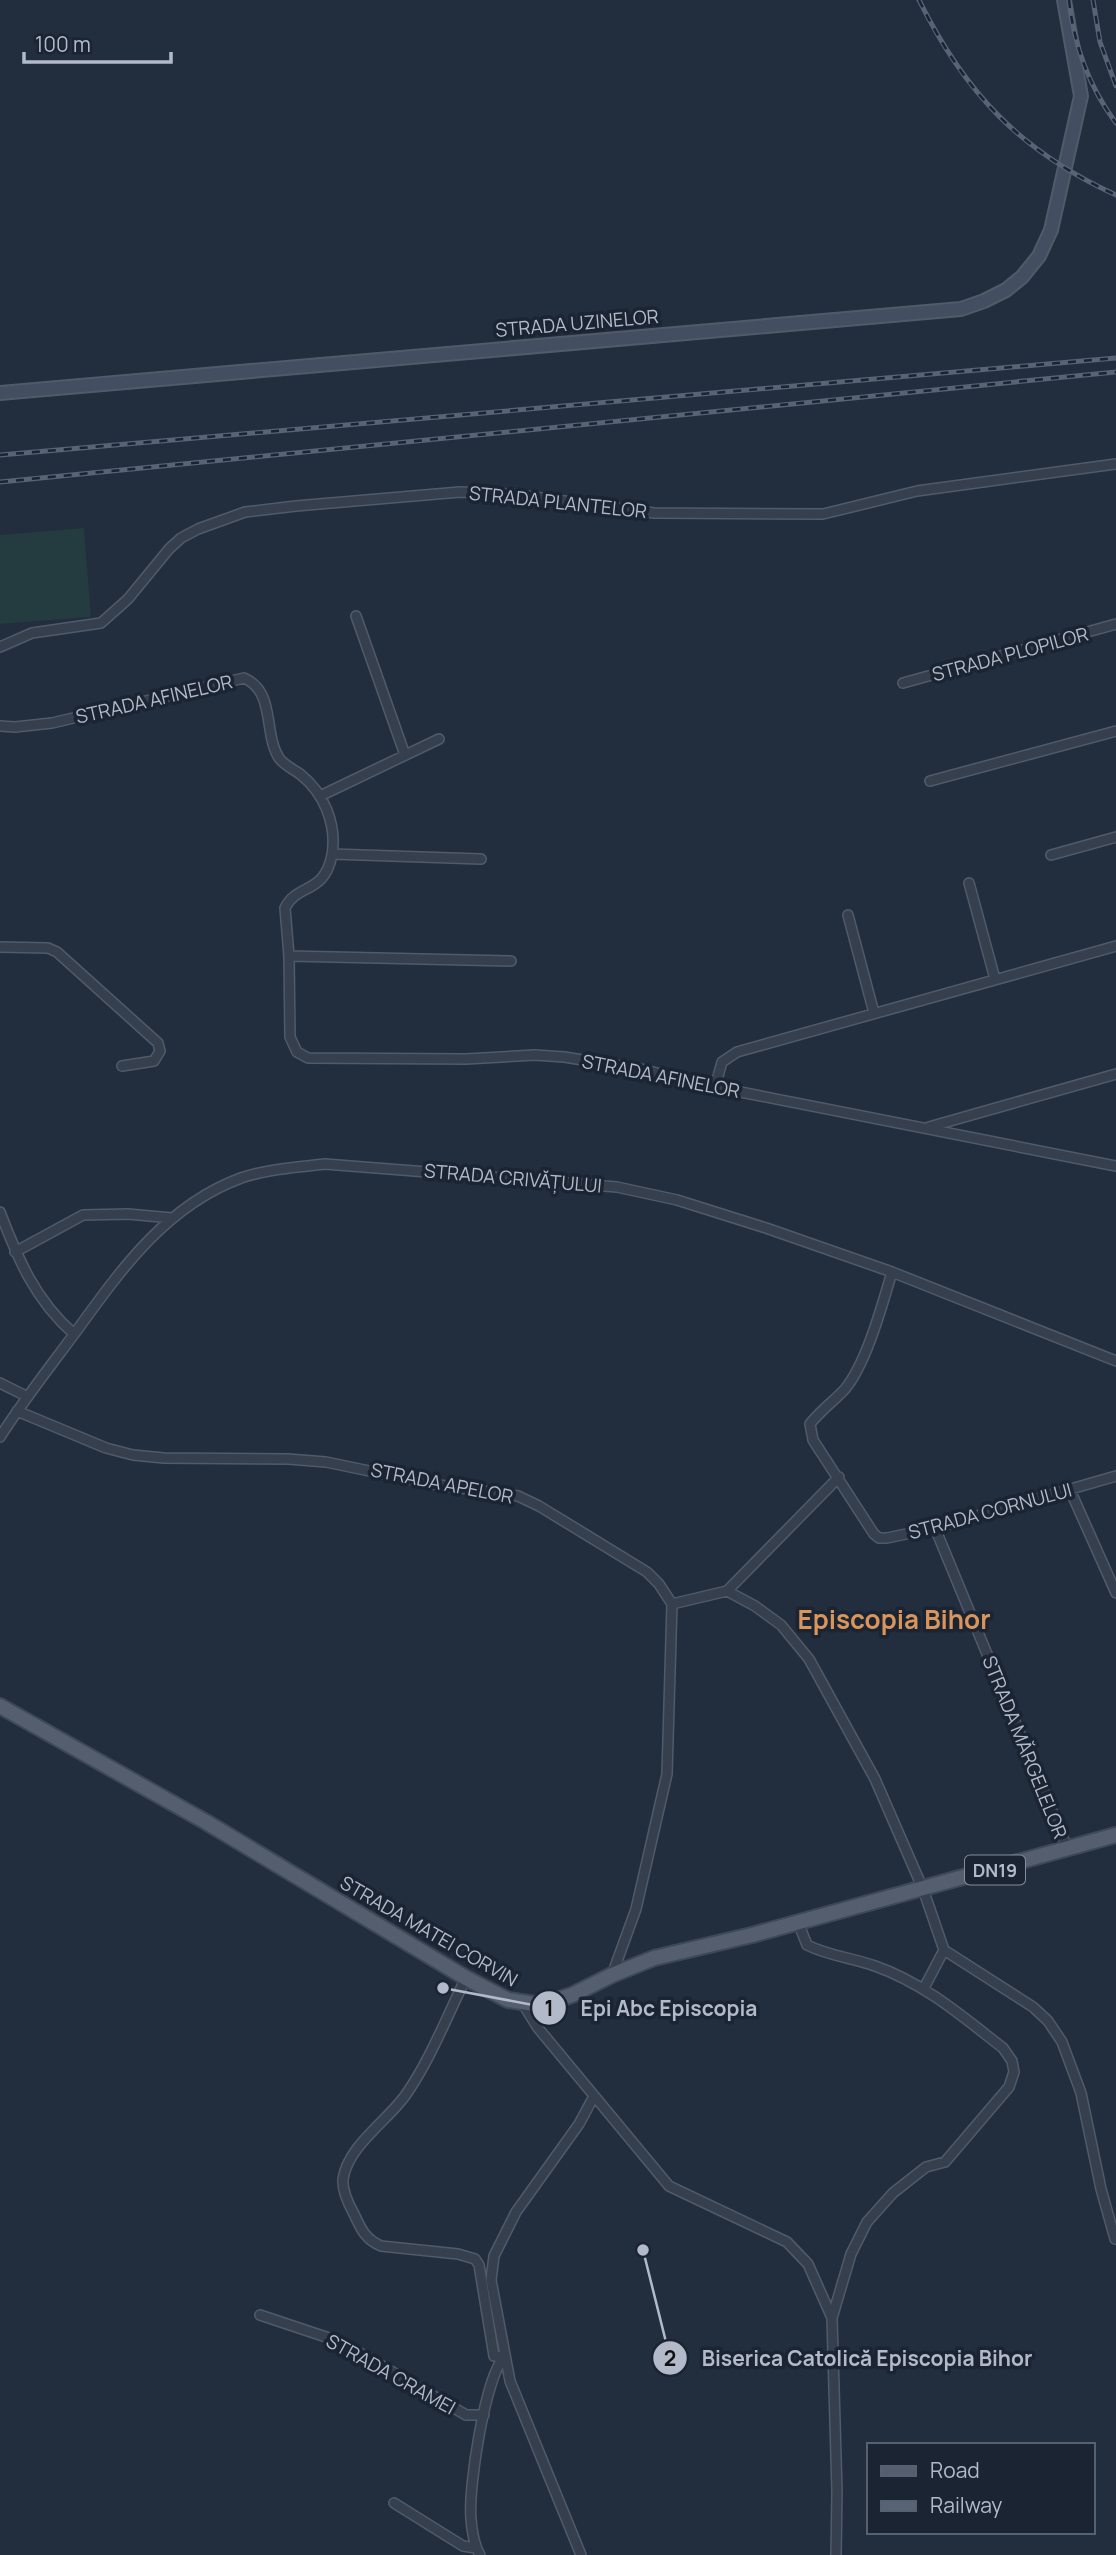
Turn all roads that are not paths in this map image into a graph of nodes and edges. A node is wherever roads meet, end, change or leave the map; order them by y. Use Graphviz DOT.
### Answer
graph roads {
  1 [pos="1064,0"];
  2 [pos="0,393"];
  3 [pos="1116,464"];
  4 [pos="356,616"];
  5 [pos="1116,624"];
  6 [pos="0,647"];
  7 [pos="903,683"];
  8 [pos="0,726"];
  9 [pos="1116,731"];
  10 [pos="439,739"];
  11 [pos="405,755"];
  12 [pos="930,781"];
  13 [pos="320,796"];
  14 [pos="1116,837"];
  15 [pos="332,854"];
  16 [pos="1051,855"];
  17 [pos="481,859"];
  18 [pos="969,883"];
  19 [pos="848,915"];
  20 [pos="1116,946"];
  21 [pos="0,947"];
  22 [pos="289,956"];
  23 [pos="511,961"];
  24 [pos="995,979"];
  25 [pos="874,1013"];
  26 [pos="122,1066"];
  27 [pos="1116,1074"];
  28 [pos="715,1087"];
  29 [pos="927,1127"];
  30 [pos="1116,1167"];
  31 [pos="0,1212"];
  32 [pos="172,1219"];
  33 [pos="15,1252"];
  34 [pos="892,1272"];
  35 [pos="74,1334"];
  36 [pos="1116,1361"];
  37 [pos="0,1383"];
  38 [pos="26,1396"];
  39 [pos="17,1411"];
  40 [pos="0,1437"];
  41 [pos="1116,1476"];
  42 [pos="839,1477"];
  43 [pos="1070,1490"];
  44 [pos="935,1528"];
  45 [pos="727,1591"];
  46 [pos="1116,1593"];
  47 [pos="672,1604"];
  48 [pos="0,1706"];
  49 [pos="1116,1835"];
  50 [pos="1116,1847"];
  51 [pos="1072,1849"];
  52 [pos="923,1889"];
  53 [pos="798,1922"];
  54 [pos="944,1950"];
  55 [pos="612,1975"];
  56 [pos="466,1978"];
  57 [pos="925,1988"];
  58 [pos="523,2004"];
  59 [pos="594,2096"];
  60 [pos="1115,2239"];
  61 [pos="260,2315"];
  62 [pos="832,2318"];
  63 [pos="504,2357"];
  64 [pos="484,2415"];
  65 [pos="394,2503"];
  66 [pos="478,2552"];
  67 [pos="581,2555"];
  68 [pos="836,2555"];
  1 -- 2 [label="street, STRADA UZINELOR"];
  3 -- 6 [label="street, STRADA PLANTELOR"];
  4 -- 11 [label="street"];
  5 -- 7 [label="street, STRADA PLOPILOR"];
  8 -- 13 [label="street, STRADA AFINELOR"];
  9 -- 12 [label="street"];
  10 -- 11 [label="street"];
  11 -- 13 [label="street"];
  13 -- 15 [label="street, STRADA AFINELOR"];
  14 -- 16 [label="street"];
  15 -- 17 [label="street"];
  15 -- 22 [label="street, STRADA AFINELOR"];
  18 -- 24 [label="street"];
  19 -- 25 [label="street"];
  20 -- 24 [label="street"];
  21 -- 26 [label="street"];
  22 -- 23 [label="street"];
  22 -- 28 [label="street, STRADA AFINELOR"];
  24 -- 25 [label="street"];
  25 -- 28 [label="street"];
  27 -- 29 [label="street"];
  28 -- 29 [label="street, STRADA AFINELOR"];
  29 -- 30 [label="street, STRADA AFINELOR"];
  31 -- 33 [label="street"];
  32 -- 33 [label="street"];
  32 -- 34 [label="street, STRADA CRIVĂȚULUI"];
  32 -- 35 [label="street, STRADA CRIVĂȚULUI"];
  33 -- 35 [label="street"];
  34 -- 36 [label="street, STRADA CRIVĂȚULUI"];
  34 -- 42 [label="street, STRADA CORNULUI"];
  35 -- 38 [label="street, STRADA CRIVĂȚULUI"];
  37 -- 38 [label="street"];
  38 -- 39 [label="street, STRADA CRIVĂȚULUI"];
  39 -- 40 [label="street, STRADA CRIVĂȚULUI"];
  39 -- 47 [label="street, STRADA APELOR"];
  41 -- 43 [label="street, STRADA CORNULUI"];
  42 -- 44 [label="street, STRADA CORNULUI"];
  42 -- 45 [label="street"];
  43 -- 44 [label="street, STRADA CORNULUI"];
  43 -- 46 [label="street"];
  44 -- 51 [label="street, STRADA MĂRGELELOR"];
  45 -- 47 [label="street"];
  45 -- 52 [label="street"];
  47 -- 55 [label="street"];
  48 -- 56 [label="main road, STRADA MATEI CORVIN / DN19"];
  49 -- 51 [label="main road, STRADA MATEI CORVIN / DN19"];
  50 -- 51 [label="main road, STRADA MATEI CORVIN / DN19"];
  51 -- 52 [label="main road, STRADA MATEI CORVIN / DN19"];
  52 -- 53 [label="main road, STRADA MATEI CORVIN / DN19"];
  52 -- 54 [label="street"];
  53 -- 55 [label="main road, STRADA MATEI CORVIN / DN19"];
  53 -- 57 [label="street"];
  54 -- 57 [label="street"];
  54 -- 60 [label="street"];
  55 -- 58 [label="main road, STRADA MATEI CORVIN / DN19"];
  56 -- 58 [label="main road, STRADA MATEI CORVIN / DN19"];
  56 -- 63 [label="street"];
  57 -- 62 [label="street"];
  58 -- 59 [label="street"];
  59 -- 62 [label="street"];
  59 -- 63 [label="street"];
  61 -- 64 [label="street, STRADA CRAMEI"];
  62 -- 68 [label="street"];
  63 -- 64 [label="street"];
  63 -- 67 [label="street"];
  64 -- 66 [label="street"];
  65 -- 66 [label="street"];
}
